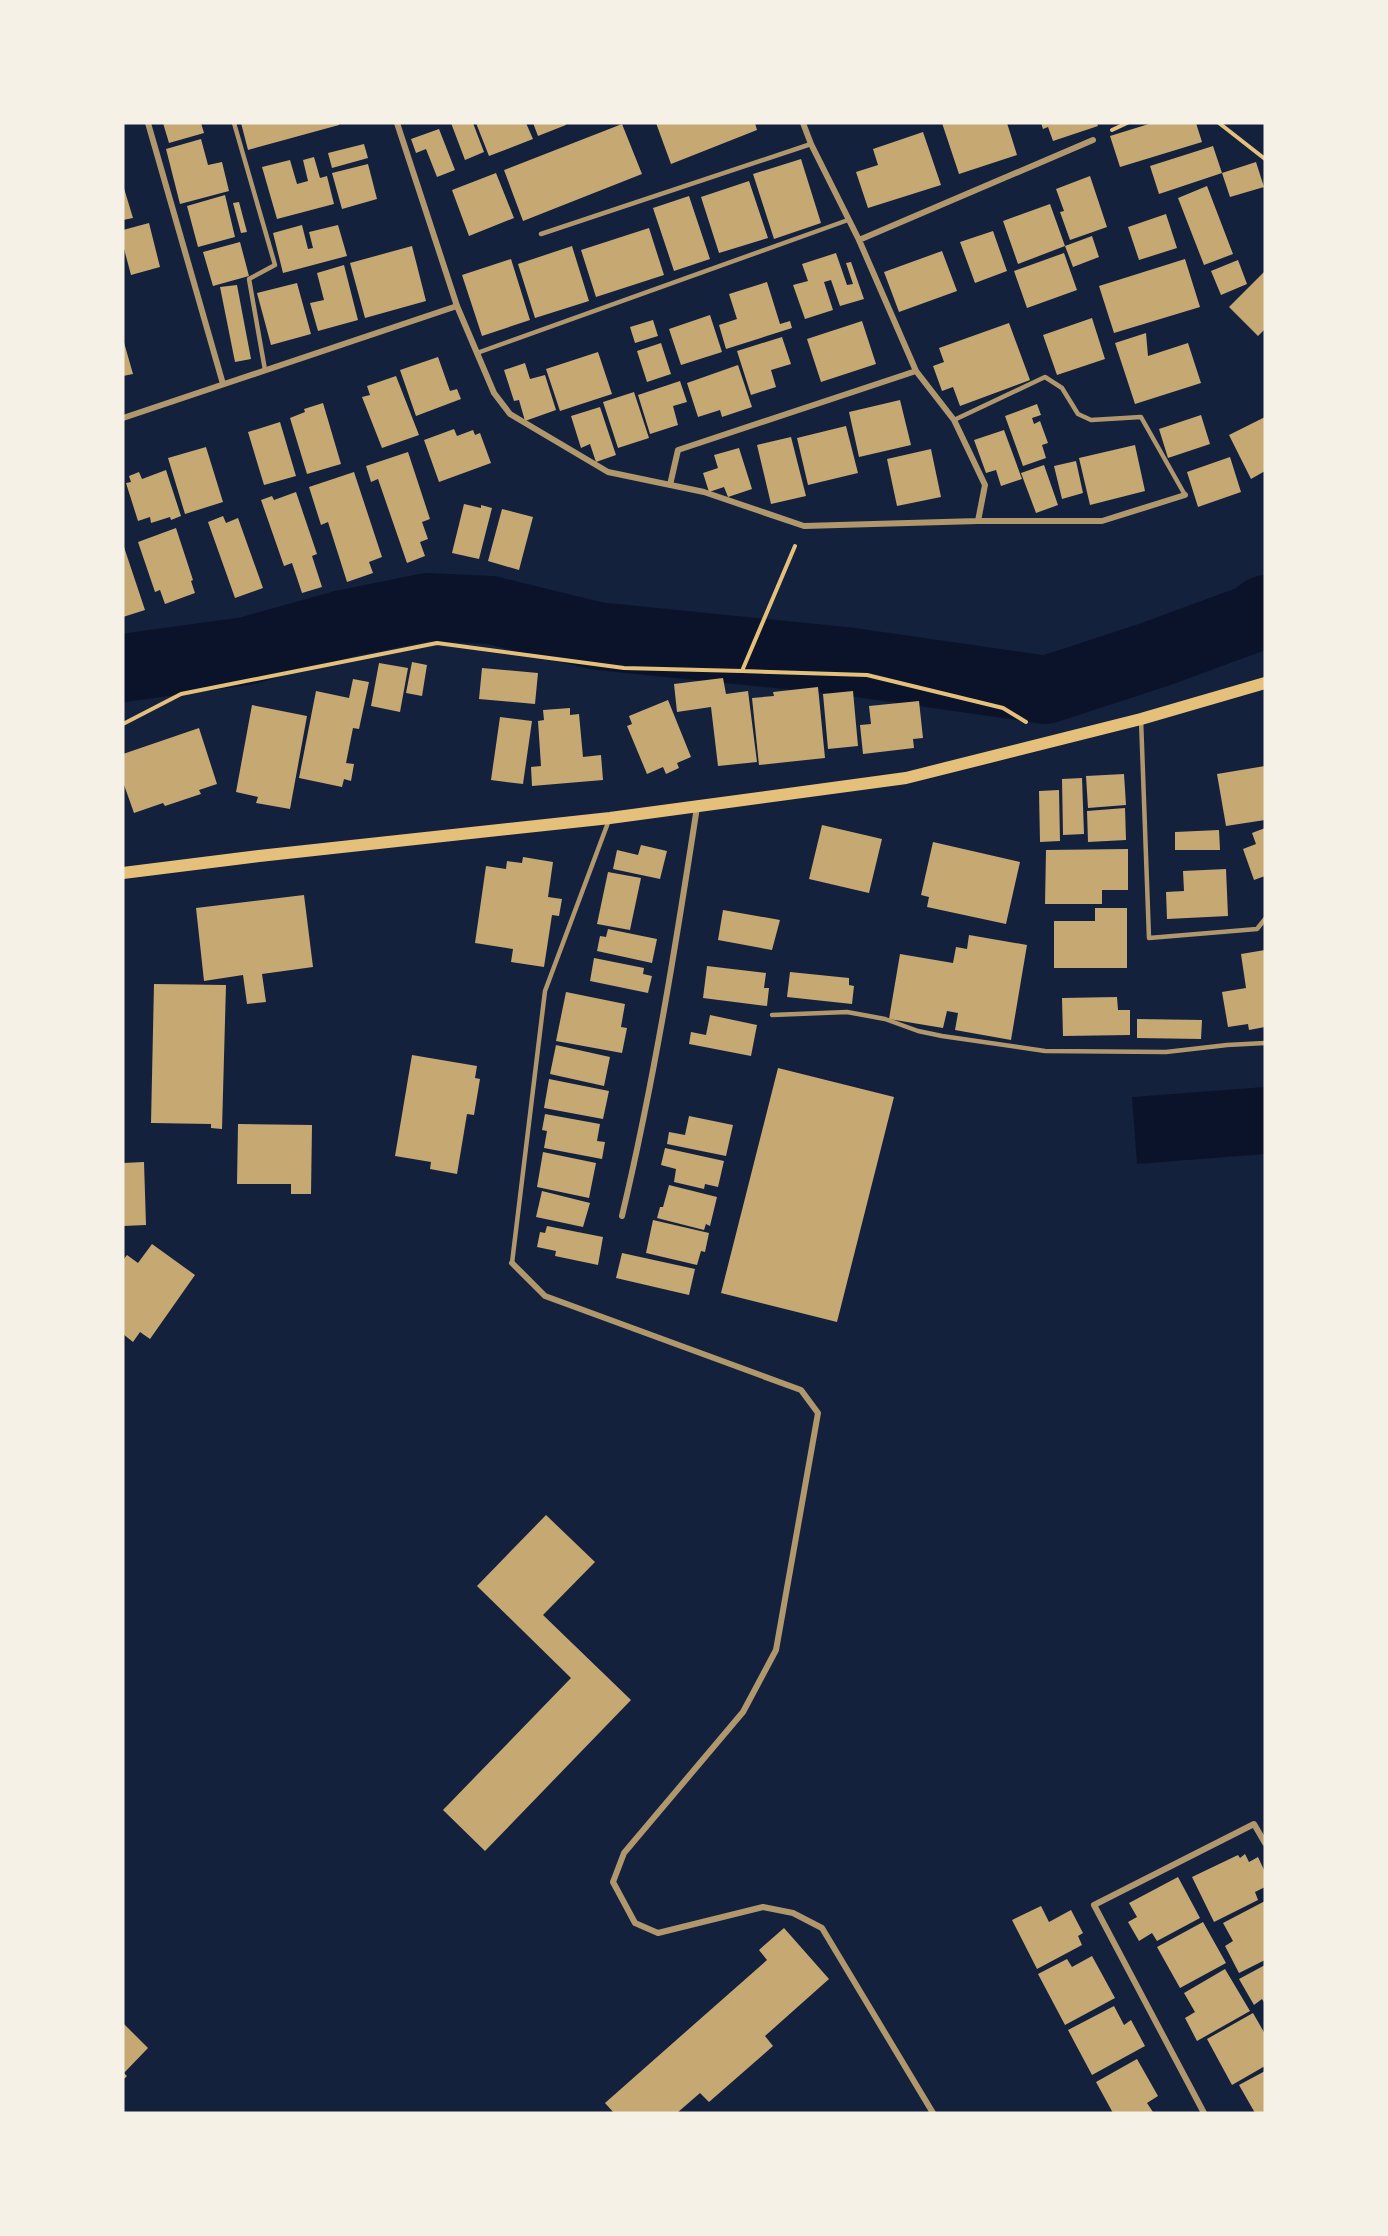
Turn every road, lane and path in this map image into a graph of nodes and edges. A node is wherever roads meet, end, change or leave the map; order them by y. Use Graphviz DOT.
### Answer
graph roads {
  1 [pos="148,123"];
  2 [pos="234,123"];
  3 [pos="397,123"];
  4 [pos="802,123"];
  5 [pos="1219,123"];
  6 [pos="1093,140"];
  7 [pos="811,144"];
  8 [pos="1265,159"];
  9 [pos="848,220"];
  10 [pos="542,234"];
  11 [pos="859,240"];
  12 [pos="457,306"];
  13 [pos="477,353"];
  14 [pos="266,370"];
  15 [pos="916,371"];
  16 [pos="224,384"];
  17 [pos="123,418"];
  18 [pos="954,420"];
  19 [pos="670,485"];
  20 [pos="1185,495"];
  21 [pos="978,521"];
  22 [pos="804,526"];
  23 [pos="742,671"];
  24 [pos="1265,683"];
  25 [pos="1141,719"];
  26 [pos="123,724"];
  27 [pos="1054,742"];
  28 [pos="697,807"];
  29 [pos="610,818"];
  30 [pos="123,873"];
  31 [pos="1265,919"];
  32 [pos="772,1015"];
  33 [pos="1265,1042"];
  34 [pos="622,1216"];
  35 [pos="512,1263"];
  36 [pos="1265,1843"];
  37 [pos="933,2113"];
  38 [pos="1204,2113"];
  1 -- 16 [label="street"];
  2 -- 14 [label="lane"];
  3 -- 12 [label="street"];
  4 -- 7 [label="street"];
  5 -- 8 [label="path"];
  6 -- 11 [label="street"];
  7 -- 9 [label="street"];
  7 -- 10 [label="lane"];
  9 -- 11 [label="street"];
  9 -- 13 [label="lane"];
  11 -- 15 [label="street"];
  12 -- 13 [label="street"];
  12 -- 14 [label="street"];
  13 -- 19 [label="street"];
  14 -- 16 [label="street"];
  15 -- 18 [label="street"];
  15 -- 19 [label="street"];
  16 -- 17 [label="street"];
  18 -- 20 [label="lane"];
  18 -- 21 [label="street"];
  19 -- 22 [label="street"];
  20 -- 21 [label="street"];
  21 -- 22 [label="street"];
  22 -- 23 [label="path"];
  23 -- 26 [label="path"];
  23 -- 27 [label="path"];
  24 -- 25 [label="main road"];
  25 -- 27 [label="main road"];
  25 -- 31 [label="lane"];
  27 -- 28 [label="main road"];
  28 -- 29 [label="main road"];
  28 -- 34 [label="street"];
  29 -- 30 [label="main road"];
  29 -- 35 [label="lane"];
  32 -- 33 [label="lane"];
  35 -- 37 [label="street"];
  36 -- 38 [label="street"];
}
